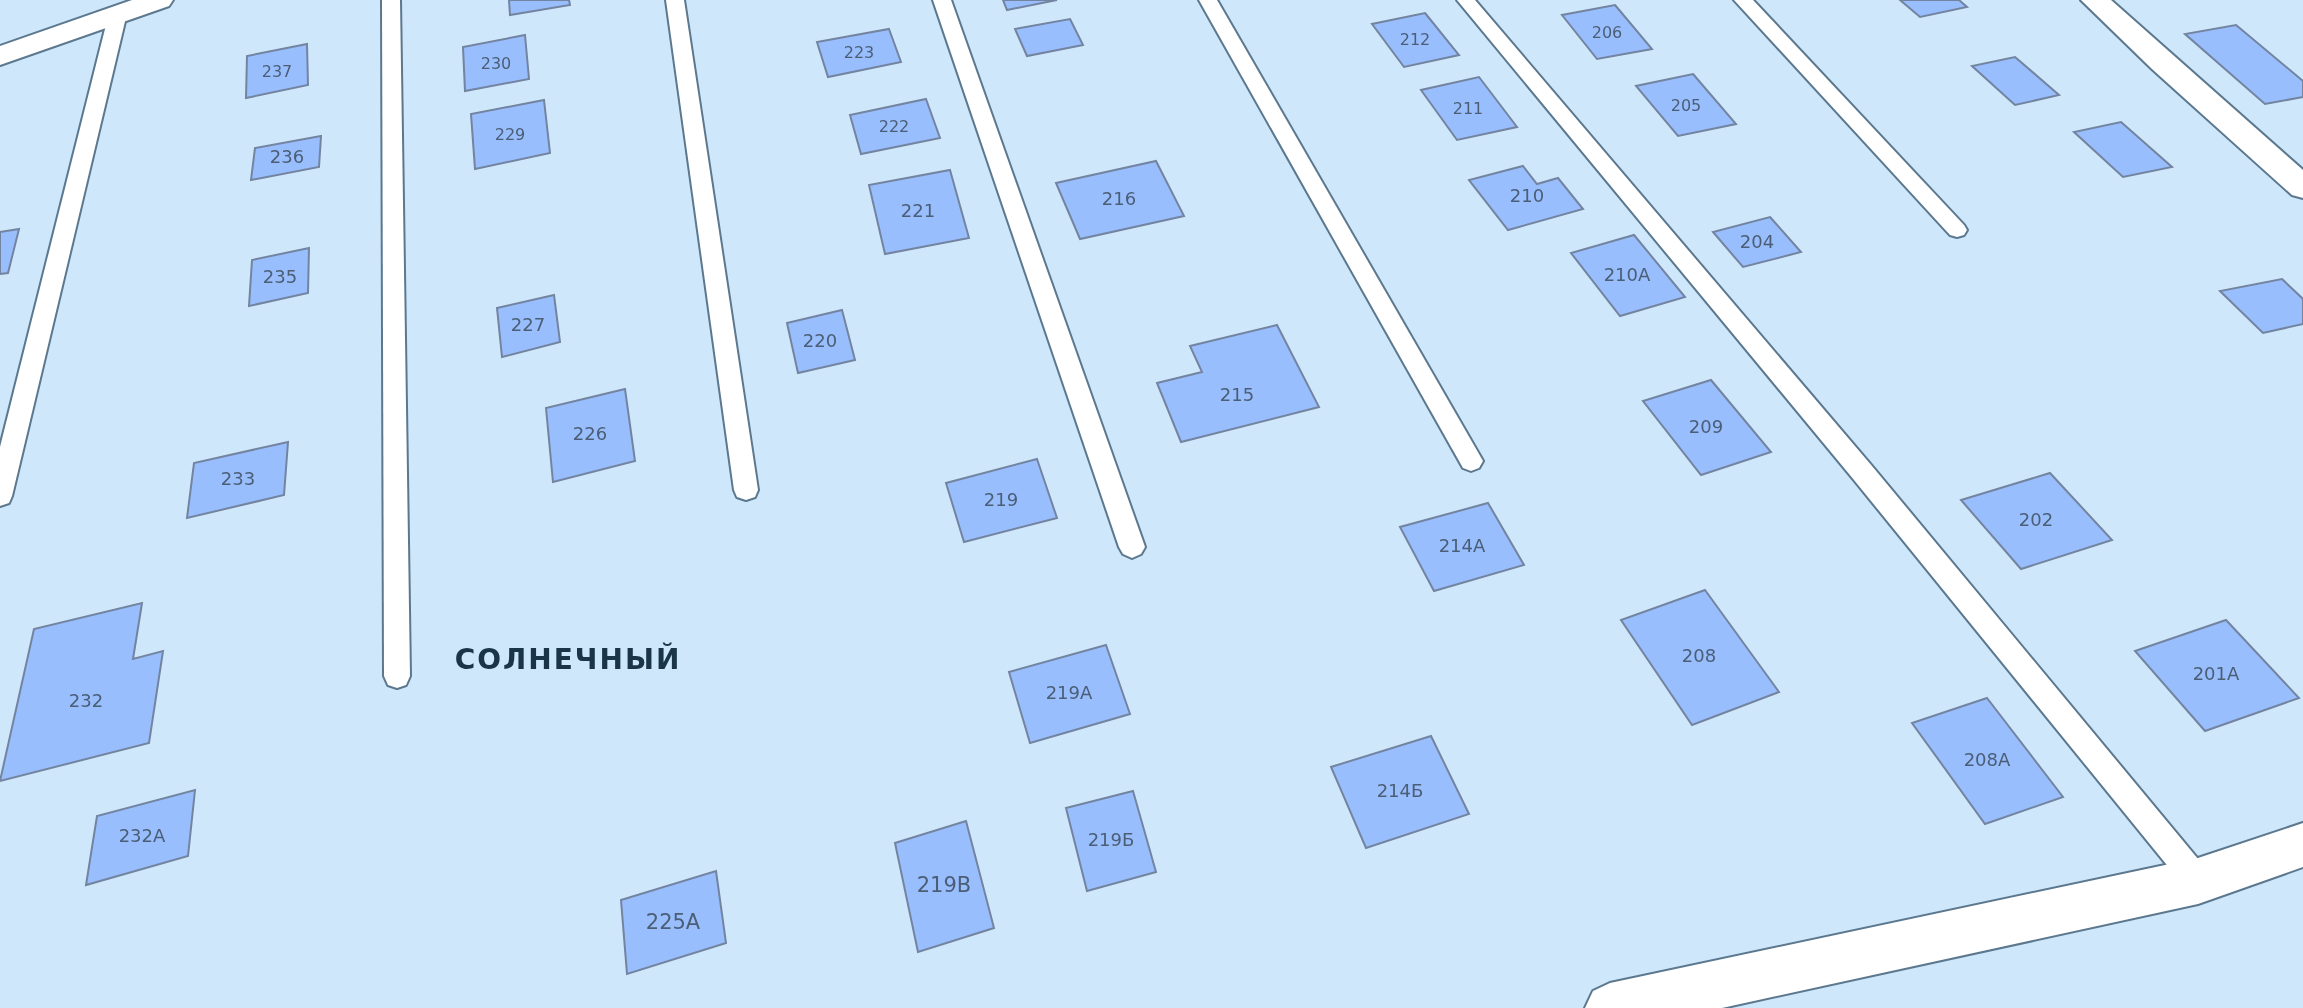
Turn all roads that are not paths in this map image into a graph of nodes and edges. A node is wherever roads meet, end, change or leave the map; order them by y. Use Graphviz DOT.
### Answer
graph roads {
  1 [pos="159,0"];
  2 [pos="391,0"];
  3 [pos="675,0"];
  4 [pos="942,0"];
  5 [pos="1208,0"];
  6 [pos="1466,0"];
  7 [pos="1742,0"];
  8 [pos="2095,0"];
  9 [pos="118,12"];
  10 [pos="0,55"];
  11 [pos="2303,187"];
  12 [pos="1957,230"];
  13 [pos="1471,461"];
  14 [pos="746,490"];
  15 [pos="0,496"];
  16 [pos="1132,547"];
  17 [pos="397,676"];
  18 [pos="2303,845"];
  19 [pos="2198,881"];
  20 [pos="1610,1008"];
  1 -- 9 [label="street"];
  2 -- 17 [label="lane"];
  3 -- 14 [label="lane"];
  4 -- 16 [label="lane"];
  5 -- 13 [label="lane"];
  6 -- 19 [label="lane"];
  7 -- 12 [label="lane"];
  8 -- 11 [label="street"];
  9 -- 10 [label="street"];
  9 -- 15 [label="lane"];
  18 -- 19 [label="street"];
  19 -- 20 [label="street"];
}
